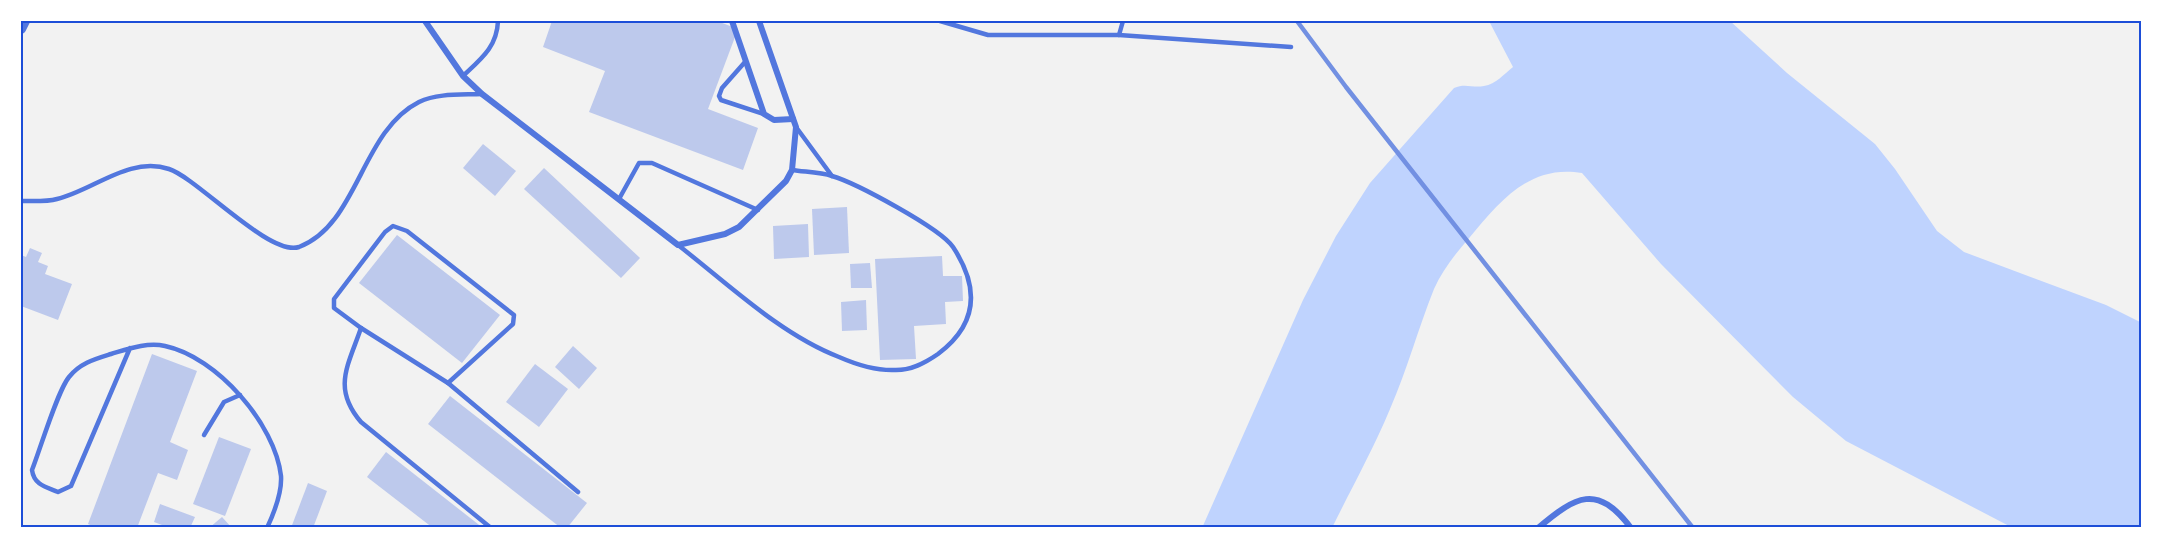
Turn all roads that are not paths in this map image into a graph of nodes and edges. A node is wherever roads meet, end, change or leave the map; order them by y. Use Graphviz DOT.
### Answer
graph roads {
  1 [pos="25,21"];
  2 [pos="424,21"];
  3 [pos="498,21"];
  4 [pos="732,21"];
  5 [pos="759,21"];
  6 [pos="940,21"];
  7 [pos="1124,21"];
  8 [pos="21,29"];
  9 [pos="1119,35"];
  10 [pos="1291,47"];
  11 [pos="745,62"];
  12 [pos="463,76"];
  13 [pos="482,94"];
  14 [pos="764,114"];
  15 [pos="793,119"];
  16 [pos="796,127"];
  17 [pos="792,170"];
  18 [pos="832,176"];
  19 [pos="619,199"];
  20 [pos="21,201"];
  21 [pos="758,210"];
  22 [pos="678,245"];
  23 [pos="361,328"];
  24 [pos="130,348"];
  25 [pos="448,383"];
  26 [pos="240,395"];
  27 [pos="204,435"];
  28 [pos="578,492"];
  29 [pos="267,528"];
  30 [pos="491,528"];
  31 [pos="1538,528"];
  32 [pos="1630,528"];
  1 -- 8 [label="street"];
  2 -- 12 [label="street"];
  3 -- 12 [label="lane"];
  4 -- 11 [label="street"];
  5 -- 15 [label="street"];
  6 -- 9 [label="lane"];
  7 -- 9 [label="lane"];
  9 -- 10 [label="lane"];
  11 -- 14 [label="street"];
  11 -- 14 [label="lane"];
  12 -- 13 [label="street"];
  13 -- 19 [label="street"];
  13 -- 20 [label="lane"];
  14 -- 15 [label="street"];
  15 -- 16 [label="street"];
  16 -- 17 [label="street"];
  16 -- 18 [label="lane"];
  17 -- 18 [label="lane"];
  17 -- 21 [label="street"];
  18 -- 22 [label="lane"];
  19 -- 21 [label="lane"];
  19 -- 22 [label="street"];
  21 -- 22 [label="street"];
  23 -- 25 [label="lane"];
  23 -- 25 [label="lane"];
  23 -- 30 [label="lane"];
  24 -- 24 [label="lane"];
  24 -- 26 [label="lane"];
  25 -- 28 [label="lane"];
  26 -- 27 [label="lane"];
  26 -- 29 [label="lane"];
  31 -- 32 [label="street"];
}
